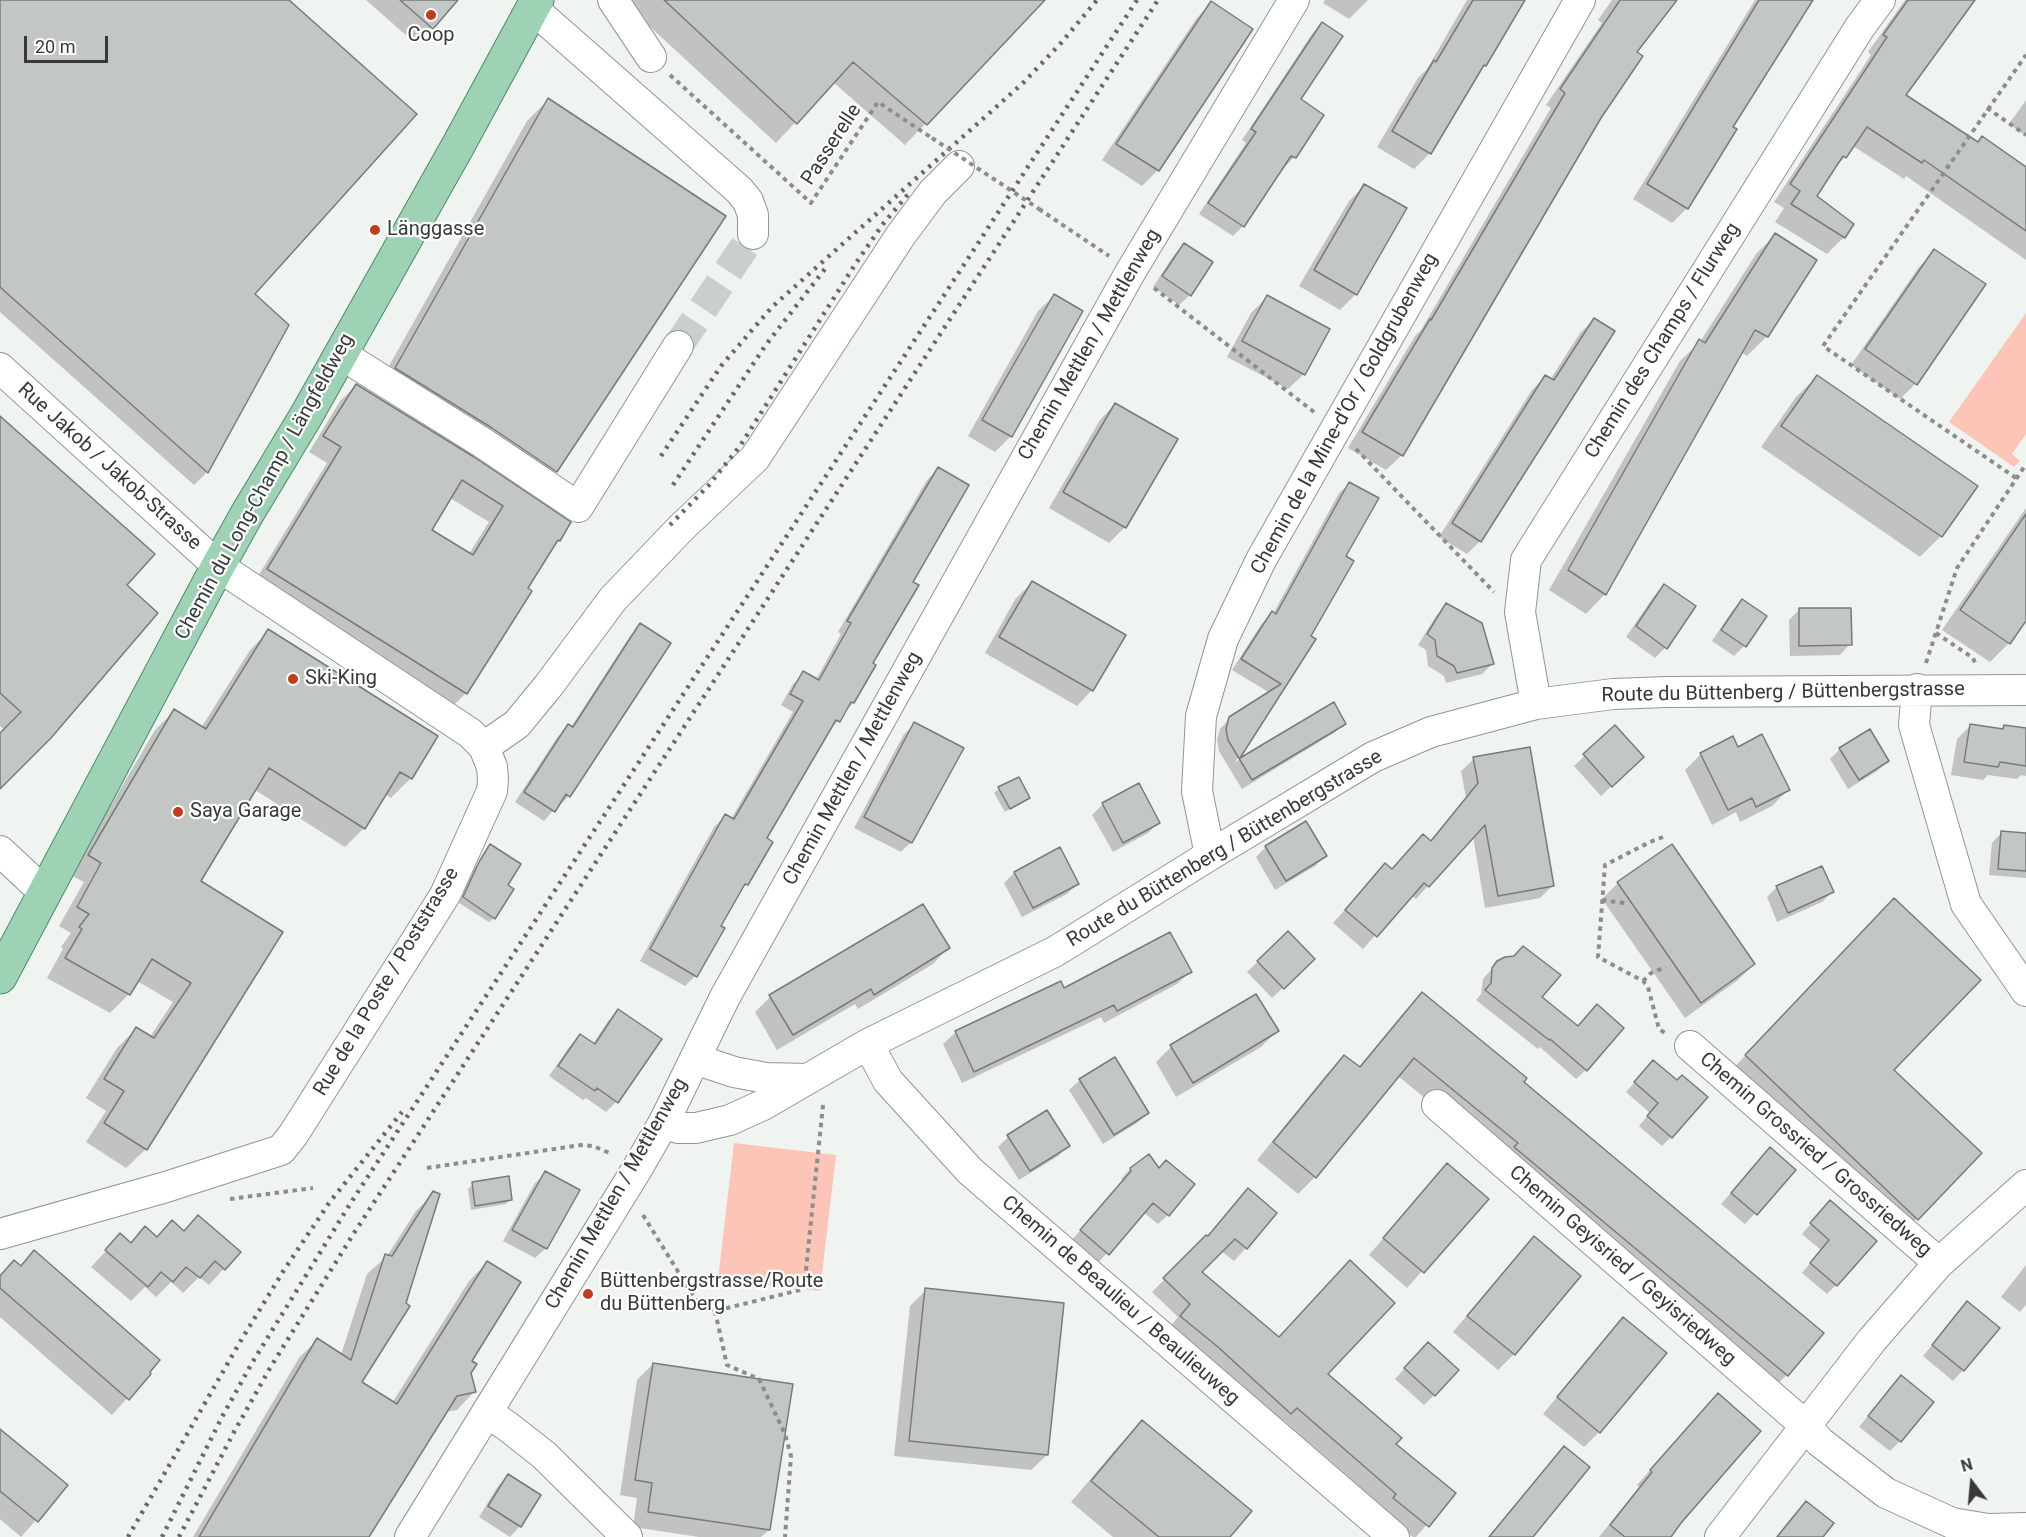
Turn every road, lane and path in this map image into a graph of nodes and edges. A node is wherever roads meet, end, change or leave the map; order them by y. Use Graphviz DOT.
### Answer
graph roads {
  1 [pos="613,0"];
  2 [pos="1294,0"];
  3 [pos="1580,0"];
  4 [pos="1880,0"];
  5 [pos="535,4"];
  6 [pos="2026,55"];
  7 [pos="651,57"];
  8 [pos="1987,108"];
  9 [pos="2026,135"];
  10 [pos="959,166"];
  11 [pos="753,234"];
  12 [pos="1117,261"];
  13 [pos="678,346"];
  14 [pos="342,352"];
  15 [pos="0,368"];
  16 [pos="2026,464"];
  17 [pos="2016,478"];
  18 [pos="218,567"];
  19 [pos="1935,633"];
  20 [pos="1976,669"];
  21 [pos="1920,680"];
  22 [pos="2026,690"];
  23 [pos="1536,704"];
  24 [pos="484,747"];
  25 [pos="1663,837"];
  26 [pos="0,851"];
  27 [pos="1210,855"];
  28 [pos="45,893"];
  29 [pos="1602,900"];
  30 [pos="1625,903"];
  31 [pos="1666,967"];
  32 [pos="0,977"];
  33 [pos="1643,981"];
  34 [pos="2026,991"];
  35 [pos="868,1044"];
  36 [pos="1690,1046"];
  37 [pos="695,1059"];
  38 [pos="815,1091"];
  39 [pos="1437,1105"];
  40 [pos="663,1122"];
  41 [pos="616,1156"];
  42 [pos="427,1168"];
  43 [pos="2026,1185"];
  44 [pos="313,1188"];
  45 [pos="222,1200"];
  46 [pos="641,1211"];
  47 [pos="4,1226"];
  48 [pos="1939,1263"];
  49 [pos="715,1311"];
  50 [pos="487,1412"];
  51 [pos="1806,1426"];
  52 [pos="2026,1528"];
  53 [pos="410,1537"];
  54 [pos="627,1537"];
  55 [pos="785,1537"];
  56 [pos="1394,1537"];
  57 [pos="1720,1537"];
  1 -- 7 [label="street"];
  2 -- 37 [label="street, Chemin Mettlen / Mettlenweg"];
  3 -- 27 [label="street, Chemin de la Mine-d'Or / Goldgrubenweg"];
  4 -- 23 [label="street, Chemin des Champs / Flurweg"];
  5 -- 11 [label="street"];
  5 -- 14 [label="main road, Chemin du Long-Champ / Längfeldweg"];
  6 -- 8 [label="path"];
  7 -- 12 [label="path, Passerelle, bridge"];
  8 -- 9 [label="path"];
  8 -- 17 [label="path"];
  10 -- 24 [label="street"];
  13 -- 14 [label="street"];
  14 -- 18 [label="main road, Chemin du Long-Champ / Längfeldweg"];
  15 -- 18 [label="street, Rue Jakob / Jakob-Strasse"];
  16 -- 17 [label="path"];
  17 -- 19 [label="path"];
  18 -- 24 [label="street"];
  18 -- 28 [label="main road, Chemin du Long-Champ / Längfeldweg"];
  19 -- 20 [label="path"];
  19 -- 21 [label="path"];
  21 -- 22 [label="street, Route du Büttenberg / Büttenbergstrasse"];
  21 -- 23 [label="street, Route du Büttenberg / Büttenbergstrasse"];
  21 -- 34 [label="street"];
  23 -- 27 [label="street, Route du Büttenberg / Büttenbergstrasse"];
  24 -- 47 [label="street, Rue de la Poste / Poststrasse"];
  25 -- 29 [label="path"];
  26 -- 28 [label="street"];
  27 -- 35 [label="street, Route du Büttenberg / Büttenbergstrasse"];
  28 -- 32 [label="main road, Chemin du Long-Champ / Längfeldweg"];
  29 -- 30 [label="path"];
  29 -- 33 [label="path"];
  31 -- 33 [label="path"];
  33 -- 36 [label="path"];
  35 -- 38 [label="street, Route du Büttenberg / Büttenbergstrasse"];
  35 -- 56 [label="street, Chemin de Beaulieu / Beaulieuweg"];
  36 -- 48 [label="street, Chemin Grossried / Grossriedweg"];
  37 -- 38 [label="street"];
  37 -- 40 [label="street, Chemin Mettlen / Mettlenweg"];
  38 -- 40 [label="street, Route du Büttenberg / Büttenbergstrasse"];
  38 -- 49 [label="path"];
  39 -- 51 [label="street, Chemin Geyisried / Geyisriedweg"];
  40 -- 50 [label="street, Chemin Mettlen / Mettlenweg"];
  41 -- 42 [label="path"];
  43 -- 48 [label="street"];
  44 -- 45 [label="path"];
  46 -- 49 [label="path"];
  48 -- 51 [label="street"];
  49 -- 55 [label="path"];
  50 -- 53 [label="street, Chemin Mettlen / Mettlenweg"];
  50 -- 54 [label="street"];
  51 -- 52 [label="street, Chemin Geyisried / Geyisriedweg"];
  51 -- 57 [label="street"];
}
